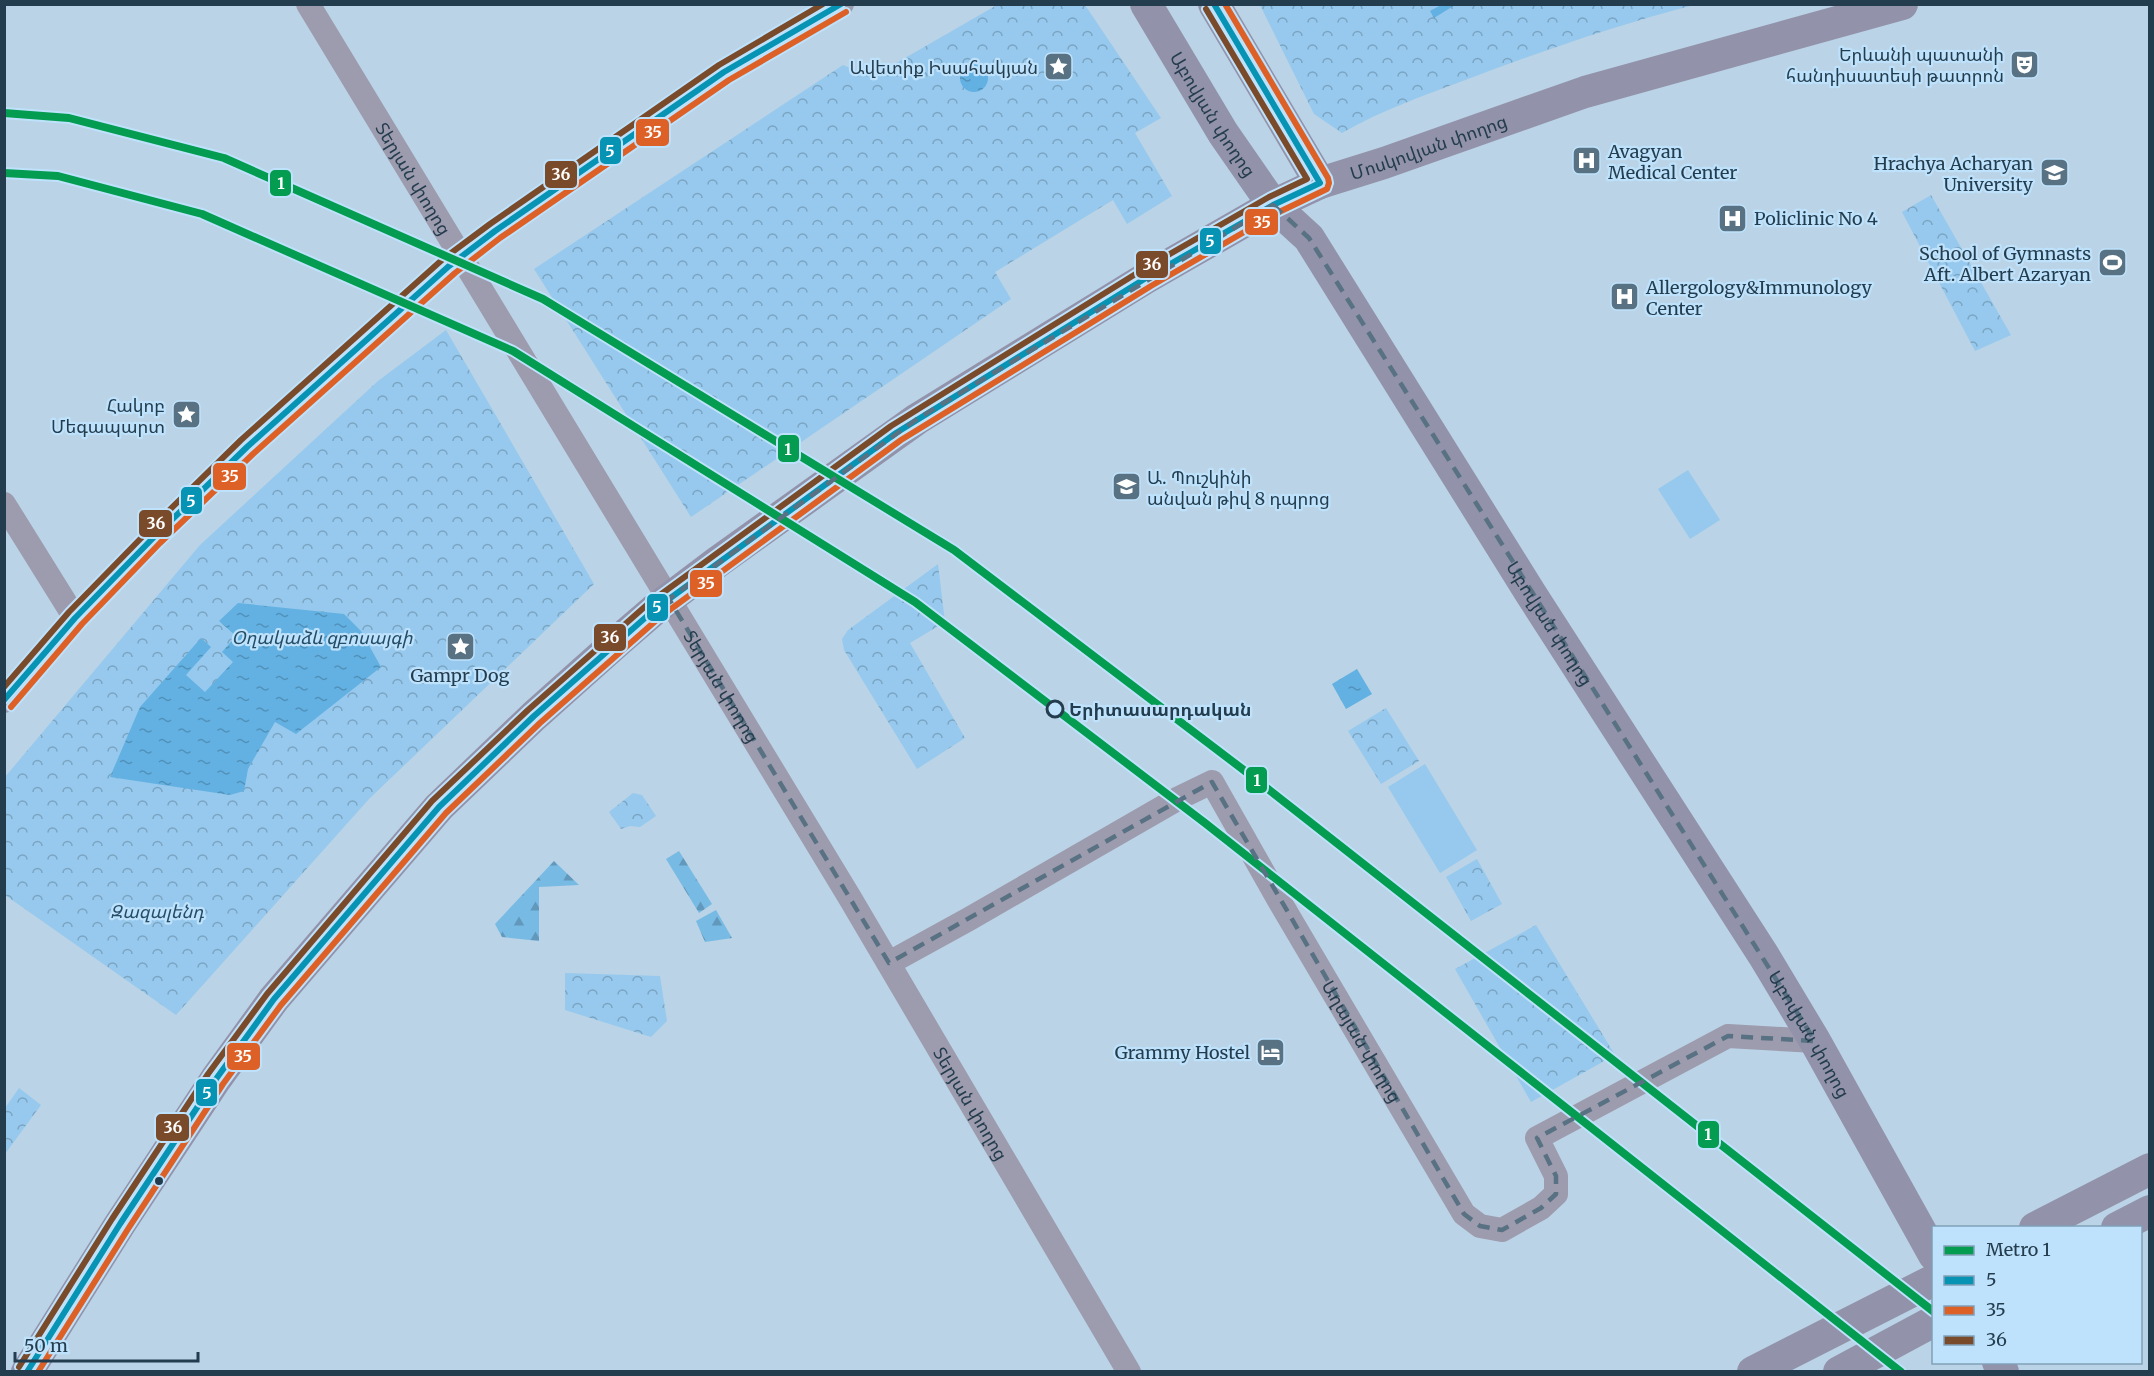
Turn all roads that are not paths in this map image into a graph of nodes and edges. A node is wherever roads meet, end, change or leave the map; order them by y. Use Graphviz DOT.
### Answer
graph roads {
  1 [pos="308,4"];
  2 [pos="842,4"];
  3 [pos="1146,4"];
  4 [pos="1214,4"];
  5 [pos="1902,4"];
  6 [pos="1320,183"];
  7 [pos="1273,205"];
  8 [pos="460,257"];
  9 [pos="4,504"];
  10 [pos="669,598"];
  11 [pos="75,618"];
  12 [pos="4,701"];
  13 [pos="889,963"];
  14 [pos="1815,1041"];
  15 [pos="2150,1169"];
  16 [pos="2150,1211"];
  17 [pos="2038,1226"];
  18 [pos="2119,1226"];
  19 [pos="1932,1250"];
  20 [pos="1932,1281"];
  21 [pos="1932,1322"];
  22 [pos="27,1371"];
  23 [pos="1129,1371"];
  24 [pos="1752,1371"];
  25 [pos="1839,1371"];
  1 -- 8 [label="street, Տերյան փողոց"];
  2 -- 8 [label="street"];
  3 -- 7 [label="main road, Աբովյան փողոց"];
  4 -- 6 [label="main road"];
  5 -- 6 [label="main road, Մոսկովյան փողոց"];
  6 -- 7 [label="main road, Մոսկովյան փողոց"];
  7 -- 10 [label="main road, Մոսկովյան փողոց"];
  7 -- 14 [label="main road, Աբովյան փողոց"];
  8 -- 10 [label="street, Տերյան փողոց"];
  8 -- 11 [label="street"];
  9 -- 11 [label="street"];
  10 -- 13 [label="street, Տերյան փողոց"];
  10 -- 22 [label="main road, Մոսկովյան փողոց"];
  11 -- 12 [label="street"];
  13 -- 14 [label="street, Աղայան փողոց"];
  13 -- 23 [label="street, Տերյան փողոց"];
  14 -- 19 [label="main road, Աբովյան փողոց"];
  15 -- 17 [label="main road"];
  16 -- 18 [label="main road"];
  20 -- 24 [label="main road"];
  21 -- 25 [label="main road"];
}
